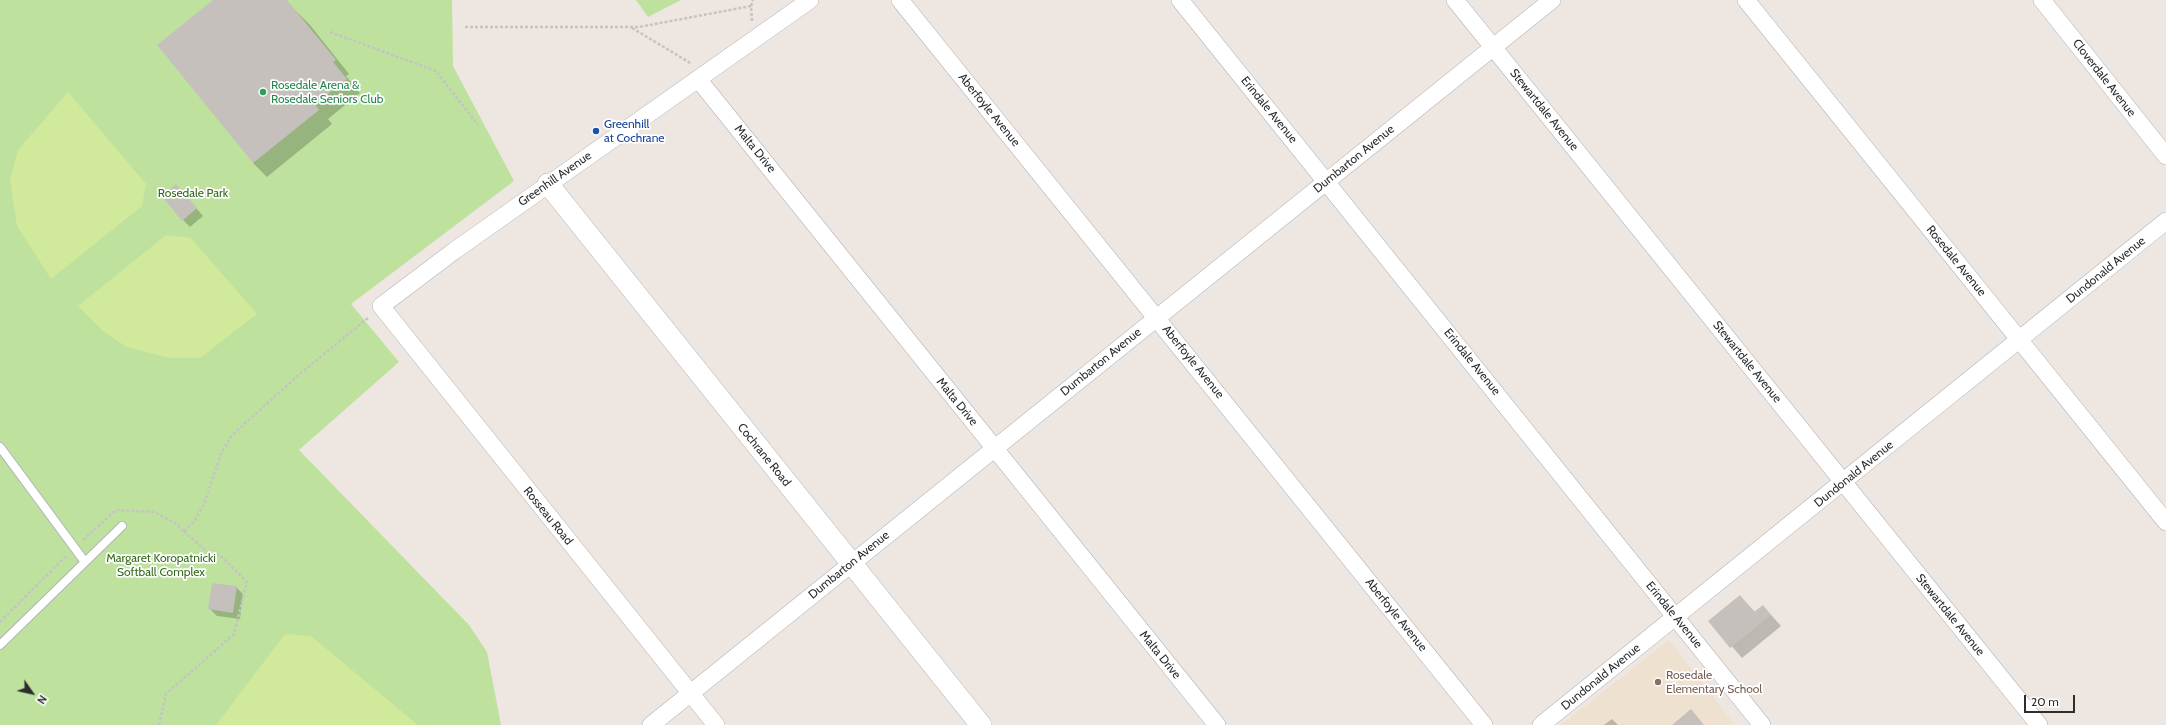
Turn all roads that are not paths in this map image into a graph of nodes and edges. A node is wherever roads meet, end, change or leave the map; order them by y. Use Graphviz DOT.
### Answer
graph roads {
  1 [pos="810,0"];
  2 [pos="900,0"];
  3 [pos="1180,0"];
  4 [pos="1455,0"];
  5 [pos="1552,0"];
  6 [pos="1746,0"];
  7 [pos="2042,0"];
  8 [pos="1494,48"];
  9 [pos="695,71"];
  10 [pos="2166,156"];
  11 [pos="1327,181"];
  12 [pos="548,184"];
  13 [pos="2166,221"];
  14 [pos="381,306"];
  15 [pos="1158,318"];
  16 [pos="2020,340"];
  17 [pos="0,447"];
  18 [pos="994,448"];
  19 [pos="1843,482"];
  20 [pos="2166,522"];
  21 [pos="122,526"];
  22 [pos="85,562"];
  23 [pos="851,563"];
  24 [pos="1676,617"];
  25 [pos="0,645"];
  26 [pos="690,693"];
  27 [pos="651,725"];
  28 [pos="716,725"];
  29 [pos="981,725"];
  30 [pos="1217,725"];
  31 [pos="1484,725"];
  32 [pos="1540,725"];
  33 [pos="1762,725"];
  34 [pos="2038,725"];
  1 -- 9 [label="street, Greenhill Avenue"];
  2 -- 15 [label="street, Aberfoyle Avenue"];
  3 -- 11 [label="street, Erindale Avenue"];
  4 -- 8 [label="street, Stewartdale Avenue"];
  5 -- 8 [label="street, Dumbarton Avenue"];
  6 -- 16 [label="street, Rosedale Avenue"];
  7 -- 10 [label="street, Cloverdale Avenue"];
  8 -- 11 [label="street, Dumbarton Avenue"];
  8 -- 19 [label="street, Stewartdale Avenue"];
  9 -- 12 [label="street, Greenhill Avenue"];
  9 -- 18 [label="street, Malta Drive"];
  11 -- 15 [label="street, Dumbarton Avenue"];
  11 -- 24 [label="street, Erindale Avenue"];
  12 -- 14 [label="street, Greenhill Avenue"];
  12 -- 23 [label="street, Cochrane Road"];
  13 -- 16 [label="street, Dundonald Avenue"];
  14 -- 26 [label="street, Rosseau Road"];
  15 -- 18 [label="street, Dumbarton Avenue"];
  15 -- 31 [label="street, Aberfoyle Avenue"];
  16 -- 19 [label="street, Dundonald Avenue"];
  16 -- 20 [label="street, Rosedale Avenue"];
  17 -- 22 [label="lane"];
  18 -- 23 [label="street, Dumbarton Avenue"];
  18 -- 30 [label="street, Malta Drive"];
  19 -- 24 [label="street, Dundonald Avenue"];
  19 -- 34 [label="street, Stewartdale Avenue"];
  21 -- 22 [label="lane"];
  22 -- 25 [label="lane"];
  23 -- 26 [label="street, Dumbarton Avenue"];
  23 -- 29 [label="street, Cochrane Road"];
  24 -- 32 [label="street, Dundonald Avenue"];
  24 -- 33 [label="street, Erindale Avenue"];
  26 -- 27 [label="street, Dumbarton Avenue"];
  26 -- 28 [label="street, Rosseau Road"];
}
